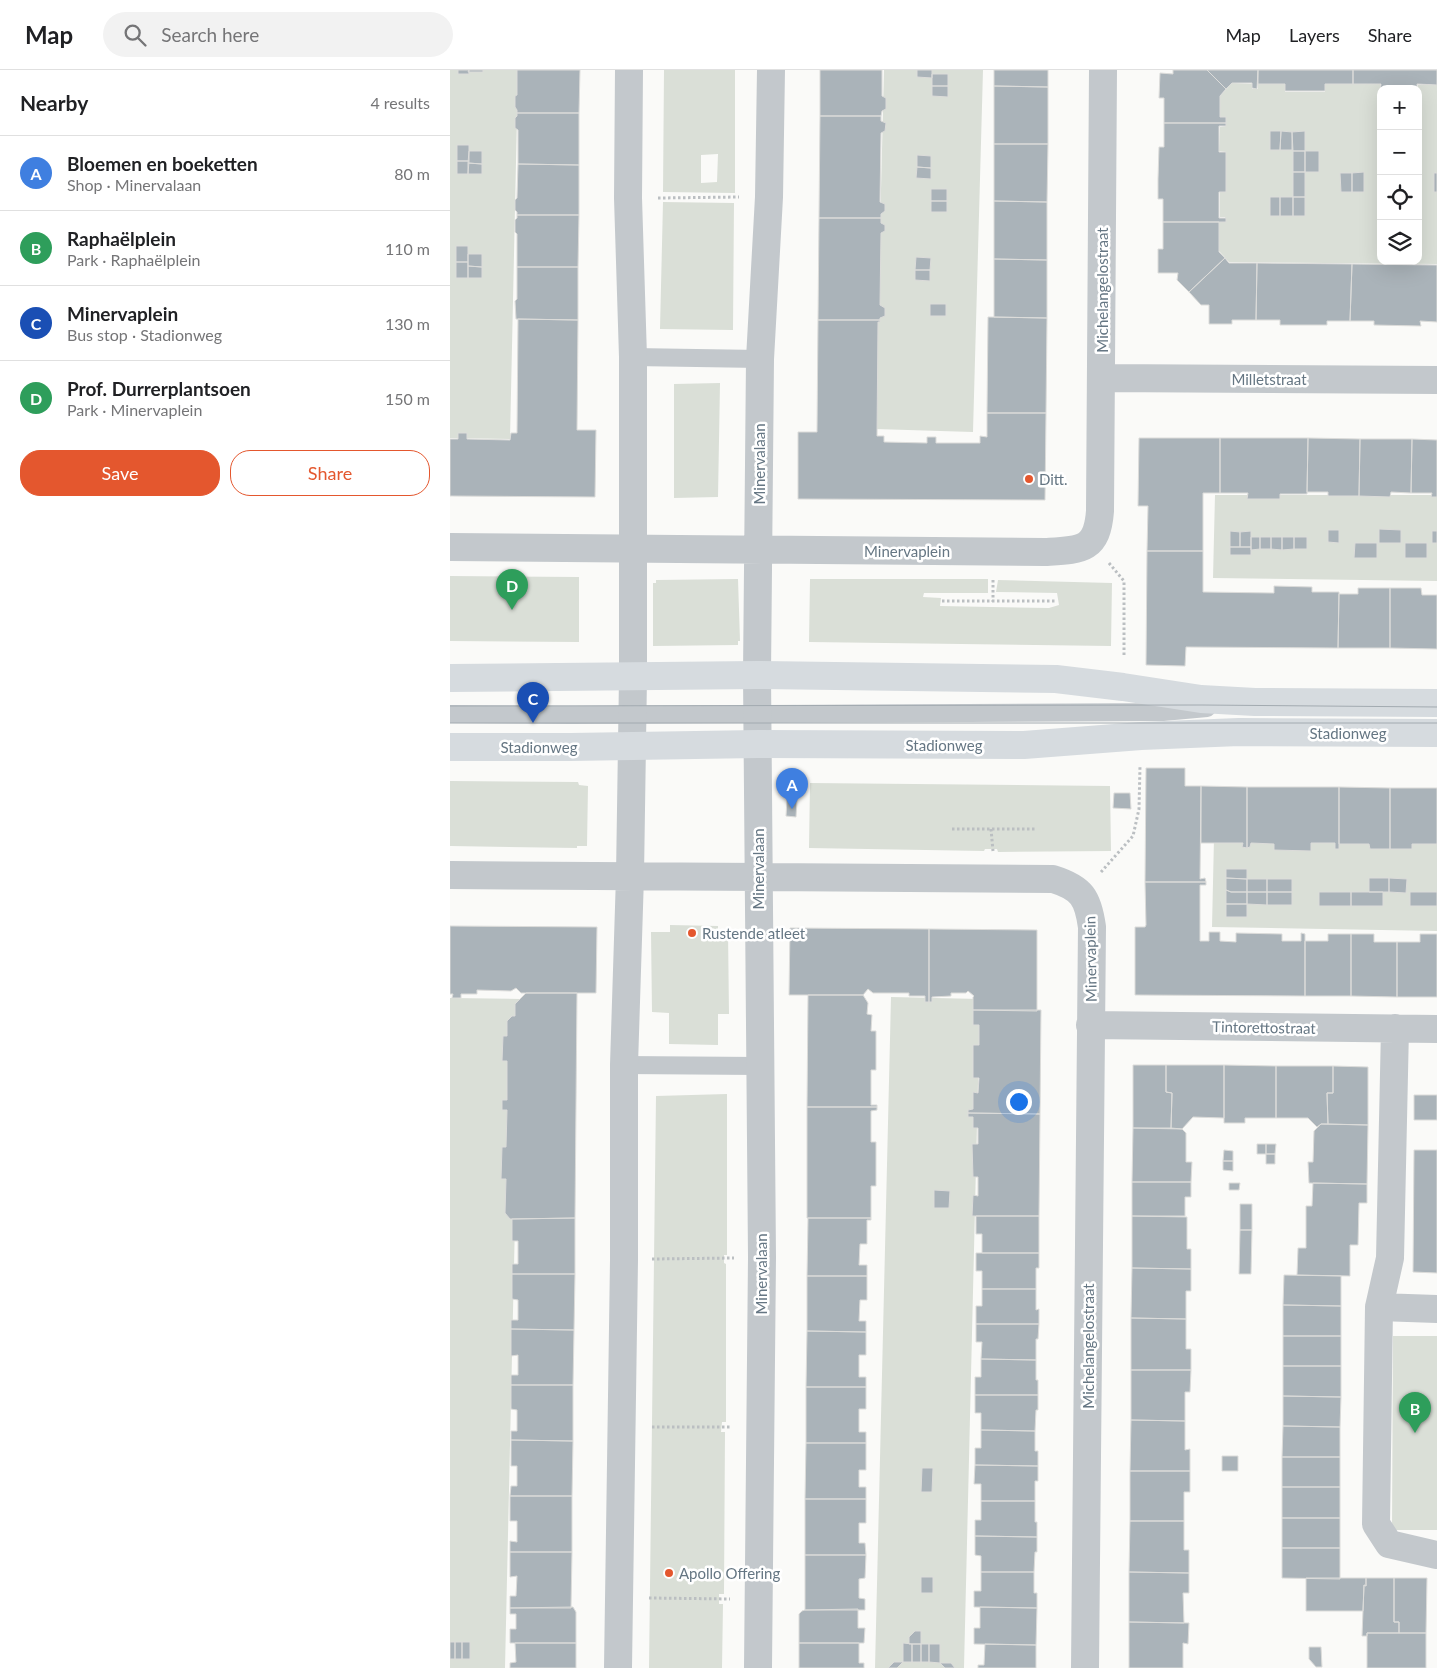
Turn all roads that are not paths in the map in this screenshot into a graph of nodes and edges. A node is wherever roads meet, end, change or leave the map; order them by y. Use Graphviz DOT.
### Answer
graph roads {
  1 [pos="629,70"];
  2 [pos="770,70"];
  3 [pos="1103,70"];
  4 [pos="633,356"];
  5 [pos="760,359"];
  6 [pos="1102,378"];
  7 [pos="1437,380"];
  8 [pos="1091,542"];
  9 [pos="450,547"];
  10 [pos="632,549"];
  11 [pos="759,550"];
  12 [pos="757,675"];
  13 [pos="633,677"];
  14 [pos="450,678"];
  15 [pos="1254,702"];
  16 [pos="1437,703"];
  17 [pos="450,714"];
  18 [pos="632,714"];
  19 [pos="757,714"];
  20 [pos="1437,733"];
  21 [pos="758,744"];
  22 [pos="631,746"];
  23 [pos="450,747"];
  24 [pos="450,875"];
  25 [pos="630,876"];
  26 [pos="758,878"];
  27 [pos="1090,1025"];
  28 [pos="1395,1028"];
  29 [pos="1437,1028"];
  30 [pos="624,1065"];
  31 [pos="759,1066"];
  32 [pos="1379,1307"];
  33 [pos="1437,1309"];
  34 [pos="1437,1555"];
  35 [pos="618,1668"];
  36 [pos="758,1668"];
  37 [pos="1085,1668"];
  1 -- 4 [label="street"];
  2 -- 5 [label="street, Minervalaan"];
  3 -- 6 [label="street, Michelangelostraat"];
  4 -- 5 [label="lane"];
  4 -- 10 [label="street"];
  5 -- 11 [label="street, Minervalaan"];
  6 -- 7 [label="street, Milletstraat"];
  6 -- 8 [label="street, Michelangelostraat"];
  8 -- 11 [label="street, Minervaplein"];
  9 -- 10 [label="street, Minervaplein"];
  10 -- 11 [label="street, Minervaplein"];
  10 -- 13 [label="street"];
  11 -- 12 [label="street, Minervalaan"];
  12 -- 13 [label="main road, Stadionweg"];
  12 -- 15 [label="main road, Stadionweg"];
  12 -- 19 [label="street, Minervalaan"];
  13 -- 14 [label="main road, Stadionweg"];
  13 -- 18 [label="street"];
  15 -- 16 [label="main road, Stadionweg"];
  15 -- 19 [label="lane, Stadionweg"];
  17 -- 18 [label="lane, Stadionweg"];
  18 -- 19 [label="lane, Stadionweg"];
  18 -- 22 [label="street"];
  19 -- 21 [label="street, Minervalaan"];
  20 -- 21 [label="main road, Stadionweg"];
  21 -- 22 [label="main road, Stadionweg"];
  21 -- 26 [label="street, Minervalaan"];
  22 -- 23 [label="main road, Stadionweg"];
  22 -- 25 [label="street"];
  24 -- 25 [label="street, Minervaplein"];
  25 -- 26 [label="street, Minervaplein"];
  25 -- 30 [label="street"];
  26 -- 27 [label="street, Minervaplein"];
  26 -- 31 [label="street, Minervalaan"];
  27 -- 28 [label="street, Tintorettostraat"];
  27 -- 37 [label="street, Michelangelostraat"];
  28 -- 29 [label="street, Tintorettostraat"];
  28 -- 32 [label="street"];
  30 -- 31 [label="lane"];
  30 -- 35 [label="street"];
  31 -- 36 [label="street, Minervalaan"];
  32 -- 33 [label="street"];
  32 -- 34 [label="street"];
}
